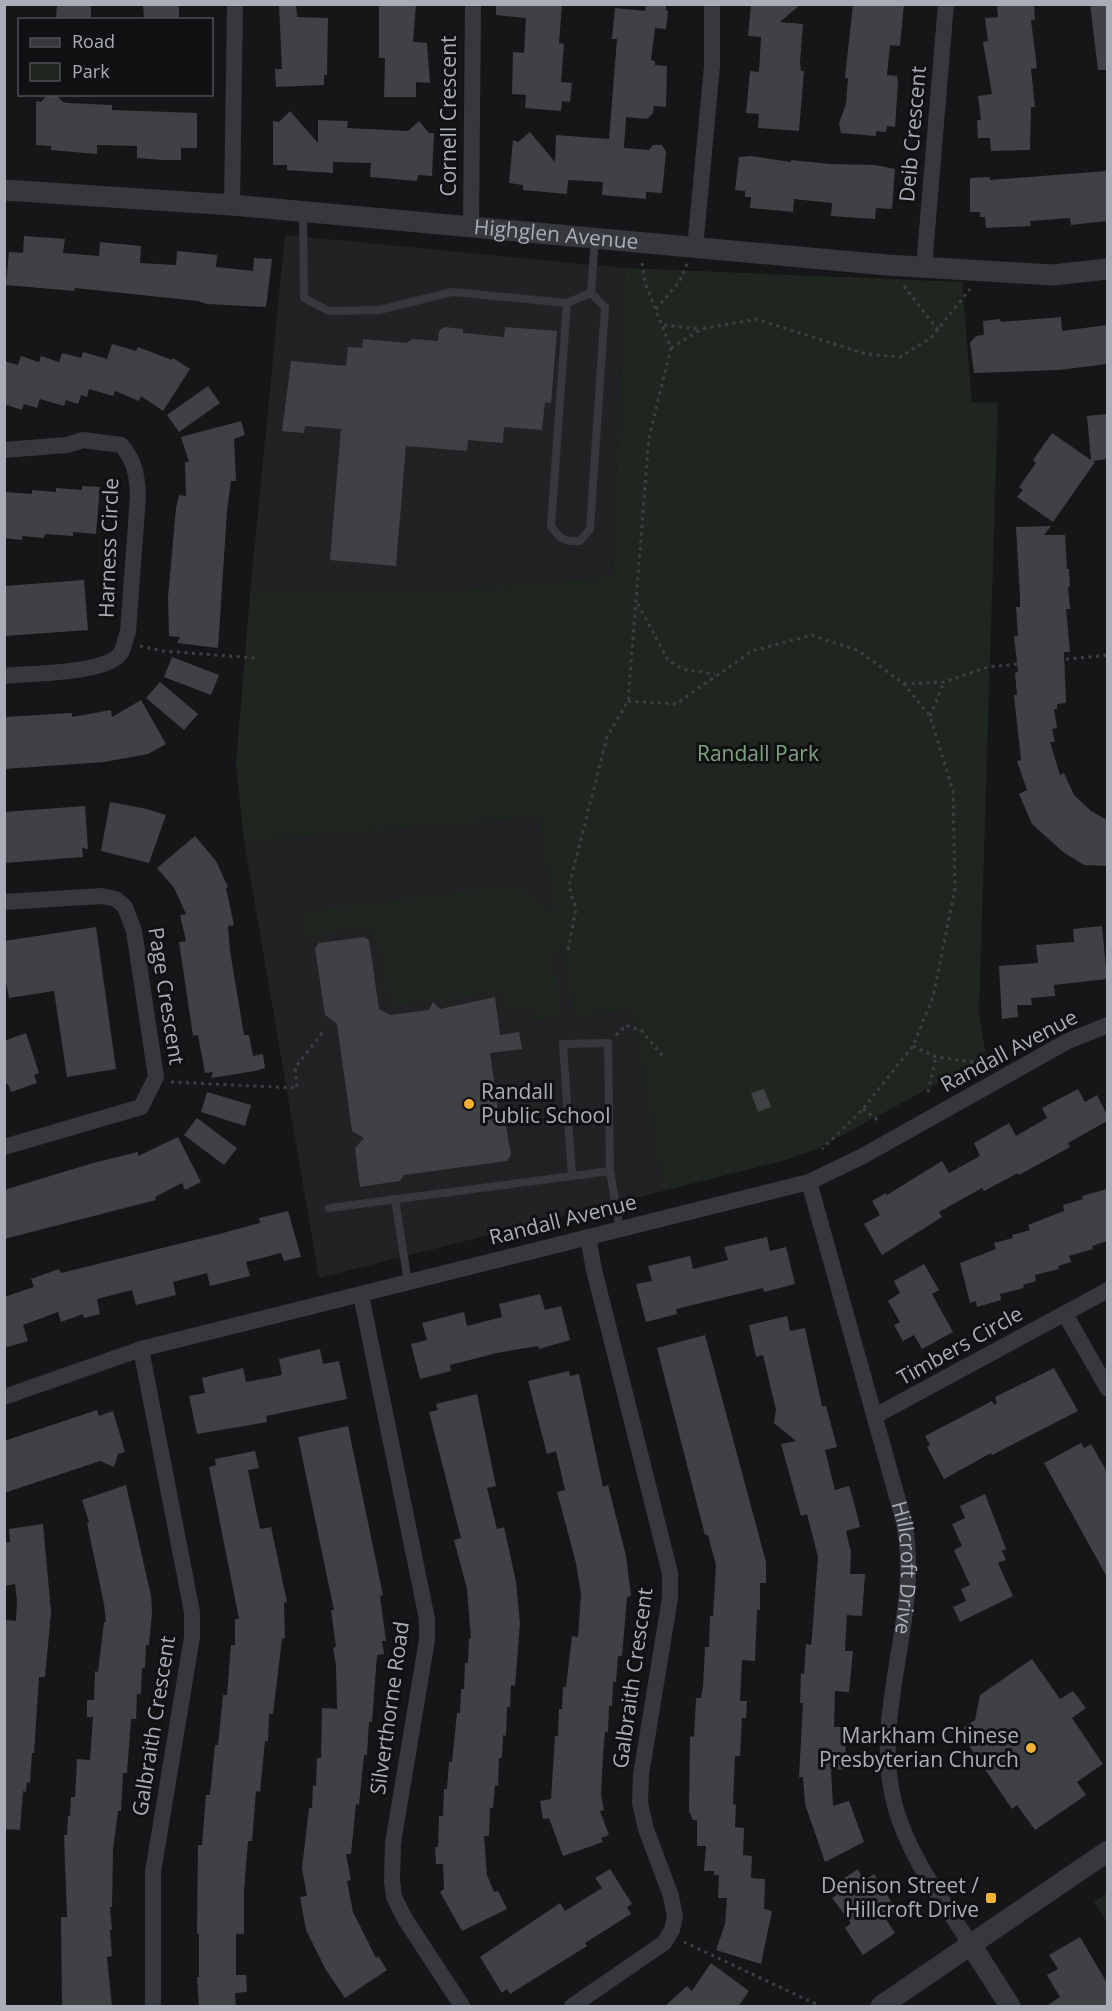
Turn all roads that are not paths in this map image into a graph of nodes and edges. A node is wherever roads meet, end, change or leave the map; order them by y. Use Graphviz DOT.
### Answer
graph roads {
  1 [pos="235,4"];
  2 [pos="472,4"];
  3 [pos="712,4"];
  4 [pos="946,4"];
  5 [pos="4,190"];
  6 [pos="232,205"];
  7 [pos="303,212"];
  8 [pos="471,228"];
  9 [pos="595,239"];
  10 [pos="695,248"];
  11 [pos="924,267"];
  12 [pos="1107,269"];
  13 [pos="591,293"];
  14 [pos="567,303"];
  15 [pos="4,450"];
  16 [pos="4,676"];
  17 [pos="4,903"];
  18 [pos="1107,1025"];
  19 [pos="4,1147"];
  20 [pos="610,1171"];
  21 [pos="572,1176"];
  22 [pos="809,1182"];
  23 [pos="395,1199"];
  24 [pos="329,1208"];
  25 [pos="620,1229"];
  26 [pos="588,1237"];
  27 [pos="408,1283"];
  28 [pos="1107,1290"];
  29 [pos="361,1295"];
  30 [pos="1065,1314"];
  31 [pos="141,1349"];
  32 [pos="1107,1389"];
  33 [pos="4,1397"];
  34 [pos="875,1416"];
  35 [pos="1107,1851"];
  36 [pos="971,1945"];
  37 [pos="153,2007"];
  38 [pos="462,2007"];
  39 [pos="572,2007"];
  40 [pos="881,2007"];
  41 [pos="1010,2007"];
  1 -- 6 [label="street"];
  2 -- 8 [label="street, Cornell Crescent"];
  3 -- 10 [label="street"];
  4 -- 11 [label="street, Deib Crescent"];
  5 -- 6 [label="street, Highglen Avenue"];
  6 -- 7 [label="street, Highglen Avenue"];
  7 -- 8 [label="street, Highglen Avenue"];
  7 -- 14 [label="lane"];
  8 -- 9 [label="street, Highglen Avenue"];
  9 -- 10 [label="street, Highglen Avenue"];
  9 -- 13 [label="lane"];
  10 -- 11 [label="street, Highglen Avenue"];
  11 -- 12 [label="street, Highglen Avenue"];
  13 -- 14 [label="lane"];
  13 -- 14 [label="lane"];
  15 -- 16 [label="street, Harness Circle"];
  17 -- 19 [label="street, Page Crescent"];
  18 -- 22 [label="street, Randall Avenue"];
  20 -- 21 [label="lane"];
  20 -- 21 [label="lane"];
  20 -- 25 [label="lane"];
  21 -- 23 [label="lane"];
  22 -- 25 [label="street, Randall Avenue"];
  22 -- 34 [label="street, Hillcroft Drive"];
  23 -- 24 [label="lane"];
  23 -- 27 [label="lane"];
  25 -- 26 [label="street, Randall Avenue"];
  26 -- 27 [label="street, Randall Avenue"];
  26 -- 39 [label="street, Galbraith Crescent"];
  27 -- 29 [label="street, Randall Avenue"];
  28 -- 30 [label="street, Timbers Circle"];
  29 -- 31 [label="street, Randall Avenue"];
  29 -- 38 [label="street, Silverthorne Road"];
  30 -- 32 [label="street"];
  30 -- 34 [label="street, Timbers Circle"];
  31 -- 33 [label="street, Randall Avenue"];
  31 -- 37 [label="street, Galbraith Crescent"];
  34 -- 36 [label="street, Hillcroft Drive"];
  35 -- 36 [label="street"];
  36 -- 40 [label="street"];
  36 -- 41 [label="street, Hillcroft Drive"];
}
